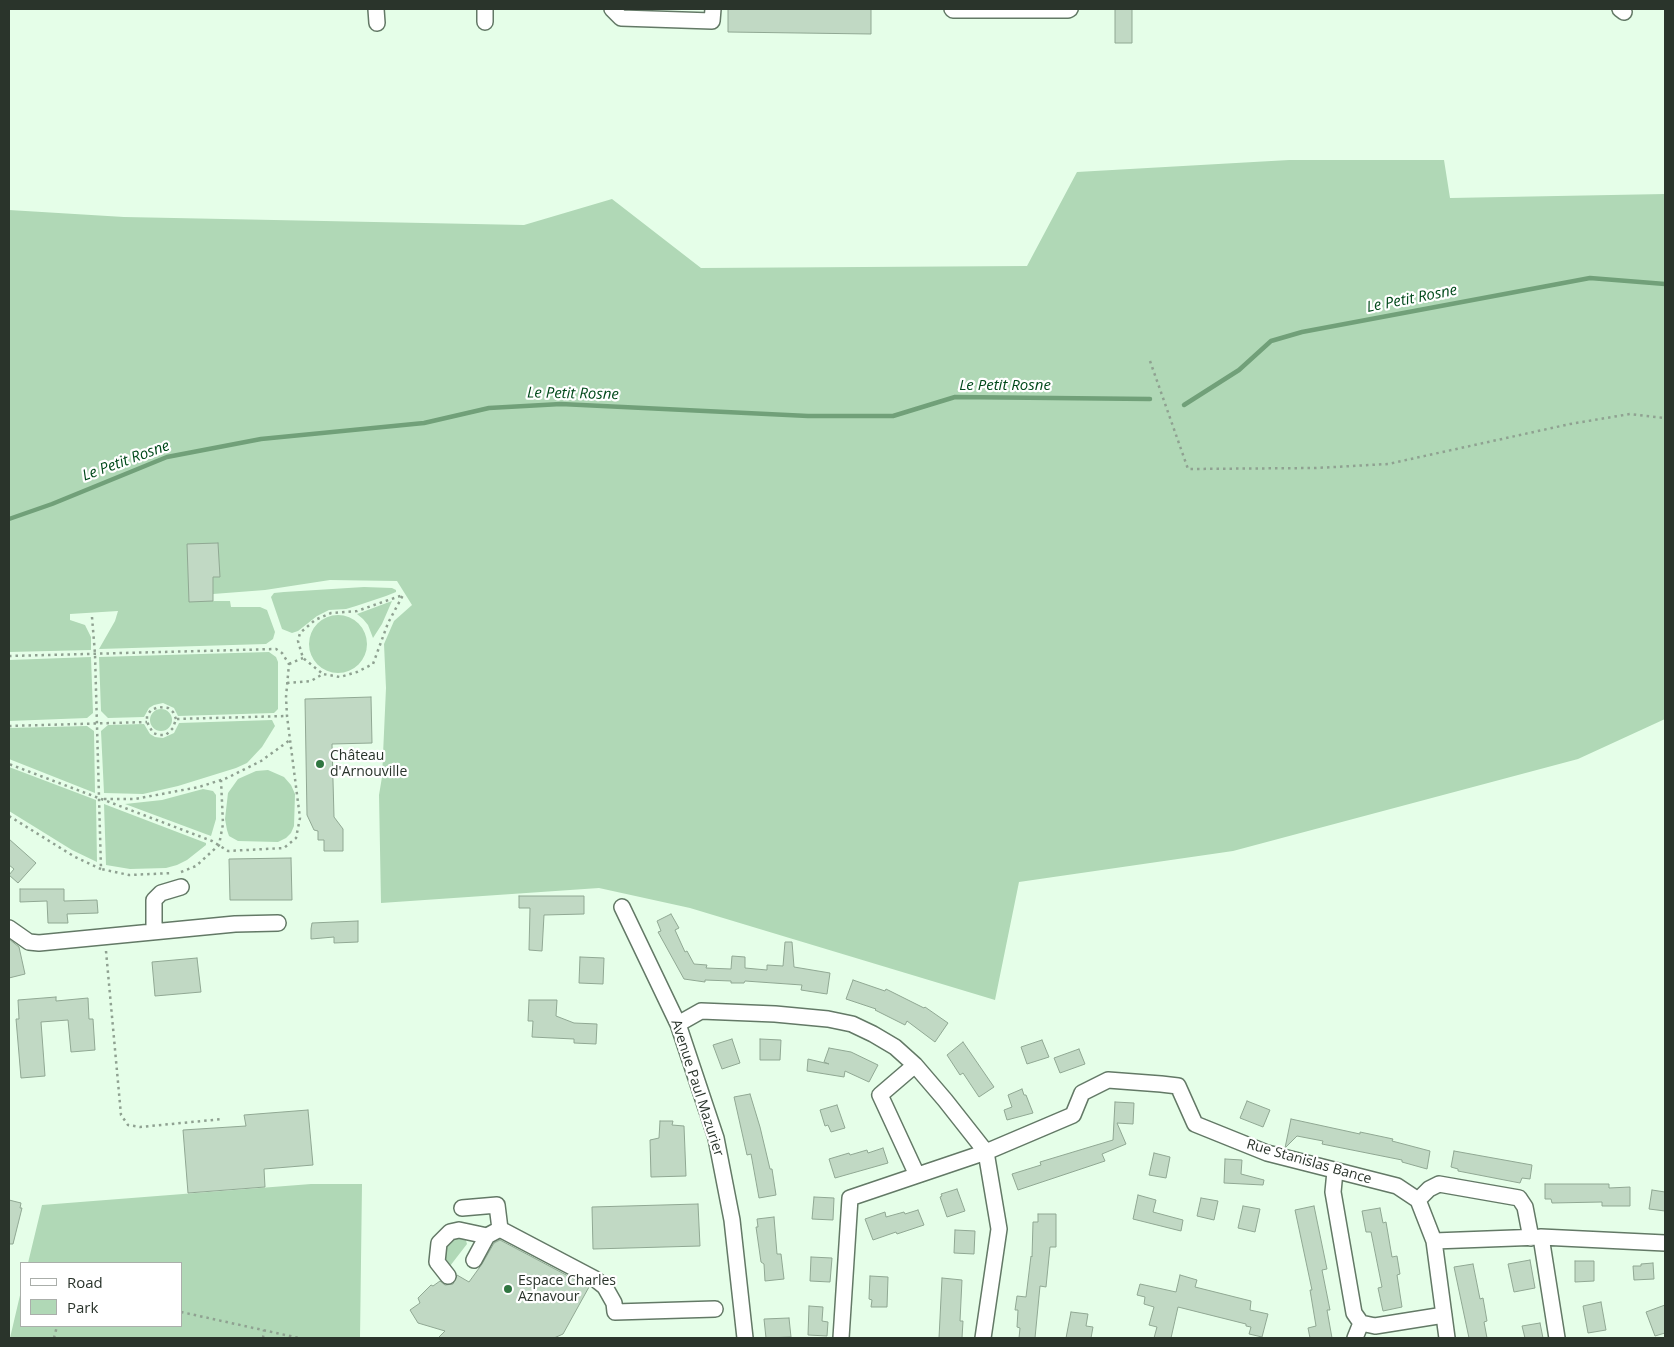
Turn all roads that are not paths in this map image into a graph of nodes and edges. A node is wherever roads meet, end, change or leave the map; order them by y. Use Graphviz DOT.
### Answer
graph roads {
  1 [pos="612,9"];
  2 [pos="713,9"];
  3 [pos="952,9"];
  4 [pos="1070,9"];
  5 [pos="181,887"];
  6 [pos="622,907"];
  7 [pos="278,923"];
  8 [pos="9,928"];
  9 [pos="154,932"];
  10 [pos="678,1024"];
  11 [pos="915,1065"];
  12 [pos="986,1152"];
  13 [pos="1335,1171"];
  14 [pos="917,1175"];
  15 [pos="1418,1200"];
  16 [pos="462,1208"];
  17 [pos="500,1229"];
  18 [pos="486,1236"];
  19 [pos="1536,1237"];
  20 [pos="1434,1240"];
  21 [pos="1665,1243"];
  22 [pos="474,1260"];
  23 [pos="448,1276"];
  24 [pos="715,1308"];
  25 [pos="1444,1314"];
  26 [pos="1361,1323"];
  27 [pos="745,1338"];
  28 [pos="841,1338"];
  29 [pos="983,1338"];
  30 [pos="1355,1338"];
  31 [pos="1447,1338"];
  32 [pos="1558,1338"];
  1 -- 2 [label="street"];
  3 -- 4 [label="street"];
  5 -- 9 [label="street"];
  6 -- 10 [label="street, Avenue Paul Mazurier"];
  7 -- 9 [label="street"];
  8 -- 9 [label="street"];
  10 -- 11 [label="street"];
  10 -- 27 [label="street, Avenue Paul Mazurier"];
  11 -- 12 [label="street"];
  11 -- 14 [label="street"];
  12 -- 13 [label="street, Rue Stanislas Bance"];
  12 -- 14 [label="street"];
  12 -- 29 [label="street"];
  13 -- 15 [label="street, Rue Stanislas Bance"];
  13 -- 26 [label="street"];
  14 -- 28 [label="street"];
  15 -- 19 [label="street"];
  15 -- 20 [label="street"];
  16 -- 17 [label="street"];
  17 -- 18 [label="street"];
  17 -- 24 [label="street"];
  18 -- 22 [label="street"];
  18 -- 23 [label="street"];
  19 -- 20 [label="street"];
  19 -- 21 [label="street"];
  19 -- 32 [label="street"];
  20 -- 25 [label="street"];
  25 -- 26 [label="street"];
  25 -- 31 [label="street"];
  26 -- 30 [label="street"];
}
